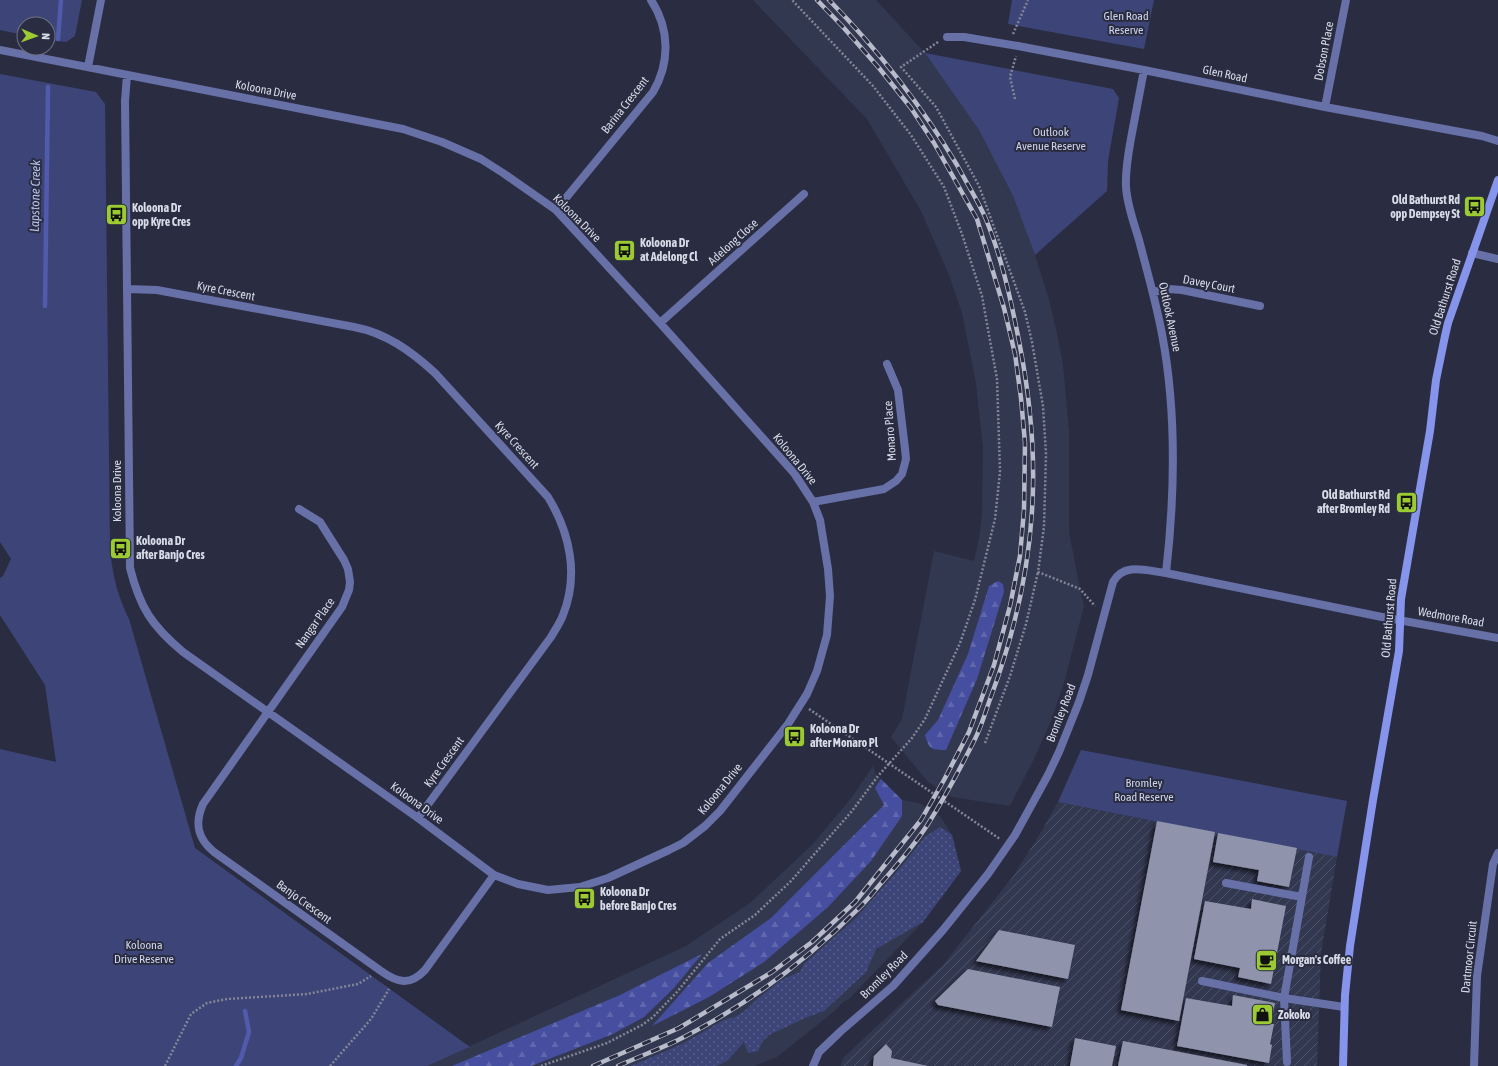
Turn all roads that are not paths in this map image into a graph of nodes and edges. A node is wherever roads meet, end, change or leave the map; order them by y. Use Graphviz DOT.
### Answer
graph roads {
  1 [pos="101,0"];
  2 [pos="652,0"];
  3 [pos="1346,0"];
  4 [pos="947,37"];
  5 [pos="0,50"];
  6 [pos="88,67"];
  7 [pos="1144,70"];
  8 [pos="126,75"];
  9 [pos="1325,107"];
  10 [pos="1498,141"];
  11 [pos="1498,180"];
  12 [pos="804,194"];
  13 [pos="556,210"];
  14 [pos="1472,253"];
  15 [pos="1498,259"];
  16 [pos="128,289"];
  17 [pos="1153,292"];
  18 [pos="1260,306"];
  19 [pos="660,323"];
  20 [pos="887,364"];
  21 [pos="813,502"];
  22 [pos="300,509"];
  23 [pos="1166,573"];
  24 [pos="1400,620"];
  25 [pos="1498,638"];
  26 [pos="268,711"];
  27 [pos="418,818"];
  28 [pos="1498,853"];
  29 [pos="1309,857"];
  30 [pos="494,875"];
  31 [pos="1226,883"];
  32 [pos="1302,898"];
  33 [pos="1202,981"];
  34 [pos="1284,998"];
  35 [pos="1344,1007"];
  36 [pos="1288,1062"];
  37 [pos="813,1066"];
  38 [pos="1343,1066"];
  39 [pos="1474,1066"];
  1 -- 6 [label="street"];
  2 -- 13 [label="street, Barina Crescent"];
  3 -- 9 [label="street, Dobson Place"];
  4 -- 7 [label="street, Glen Road"];
  5 -- 6 [label="street, Koloona Drive"];
  6 -- 8 [label="street, Koloona Drive"];
  7 -- 9 [label="street, Glen Road"];
  7 -- 17 [label="street, Outlook Avenue"];
  8 -- 13 [label="street, Koloona Drive"];
  8 -- 16 [label="street, Koloona Drive"];
  9 -- 10 [label="street, Glen Road"];
  11 -- 14 [label="main road, Old Bathurst Road"];
  12 -- 19 [label="street, Adelong Close"];
  13 -- 19 [label="street, Koloona Drive"];
  14 -- 15 [label="street"];
  14 -- 24 [label="main road, Old Bathurst Road"];
  16 -- 26 [label="street, Koloona Drive"];
  16 -- 27 [label="street, Kyre Crescent"];
  17 -- 18 [label="street, Davey Court"];
  17 -- 23 [label="street, Outlook Avenue"];
  19 -- 21 [label="street, Koloona Drive"];
  20 -- 21 [label="street, Monaro Place"];
  21 -- 30 [label="street, Koloona Drive"];
  22 -- 26 [label="street, Nangar Place"];
  23 -- 24 [label="street, Bromley Road"];
  23 -- 37 [label="street, Bromley Road"];
  24 -- 25 [label="street, Wedmore Road"];
  24 -- 35 [label="main road, Old Bathurst Road"];
  26 -- 27 [label="street, Koloona Drive"];
  26 -- 30 [label="street, Banjo Crescent"];
  27 -- 30 [label="street, Koloona Drive"];
  28 -- 39 [label="street, Dartmoor Circuit"];
  29 -- 32 [label="street"];
  31 -- 32 [label="street"];
  32 -- 34 [label="street"];
  33 -- 34 [label="street"];
  34 -- 35 [label="street"];
  34 -- 36 [label="street"];
  35 -- 38 [label="main road, Old Bathurst Road"];
}
